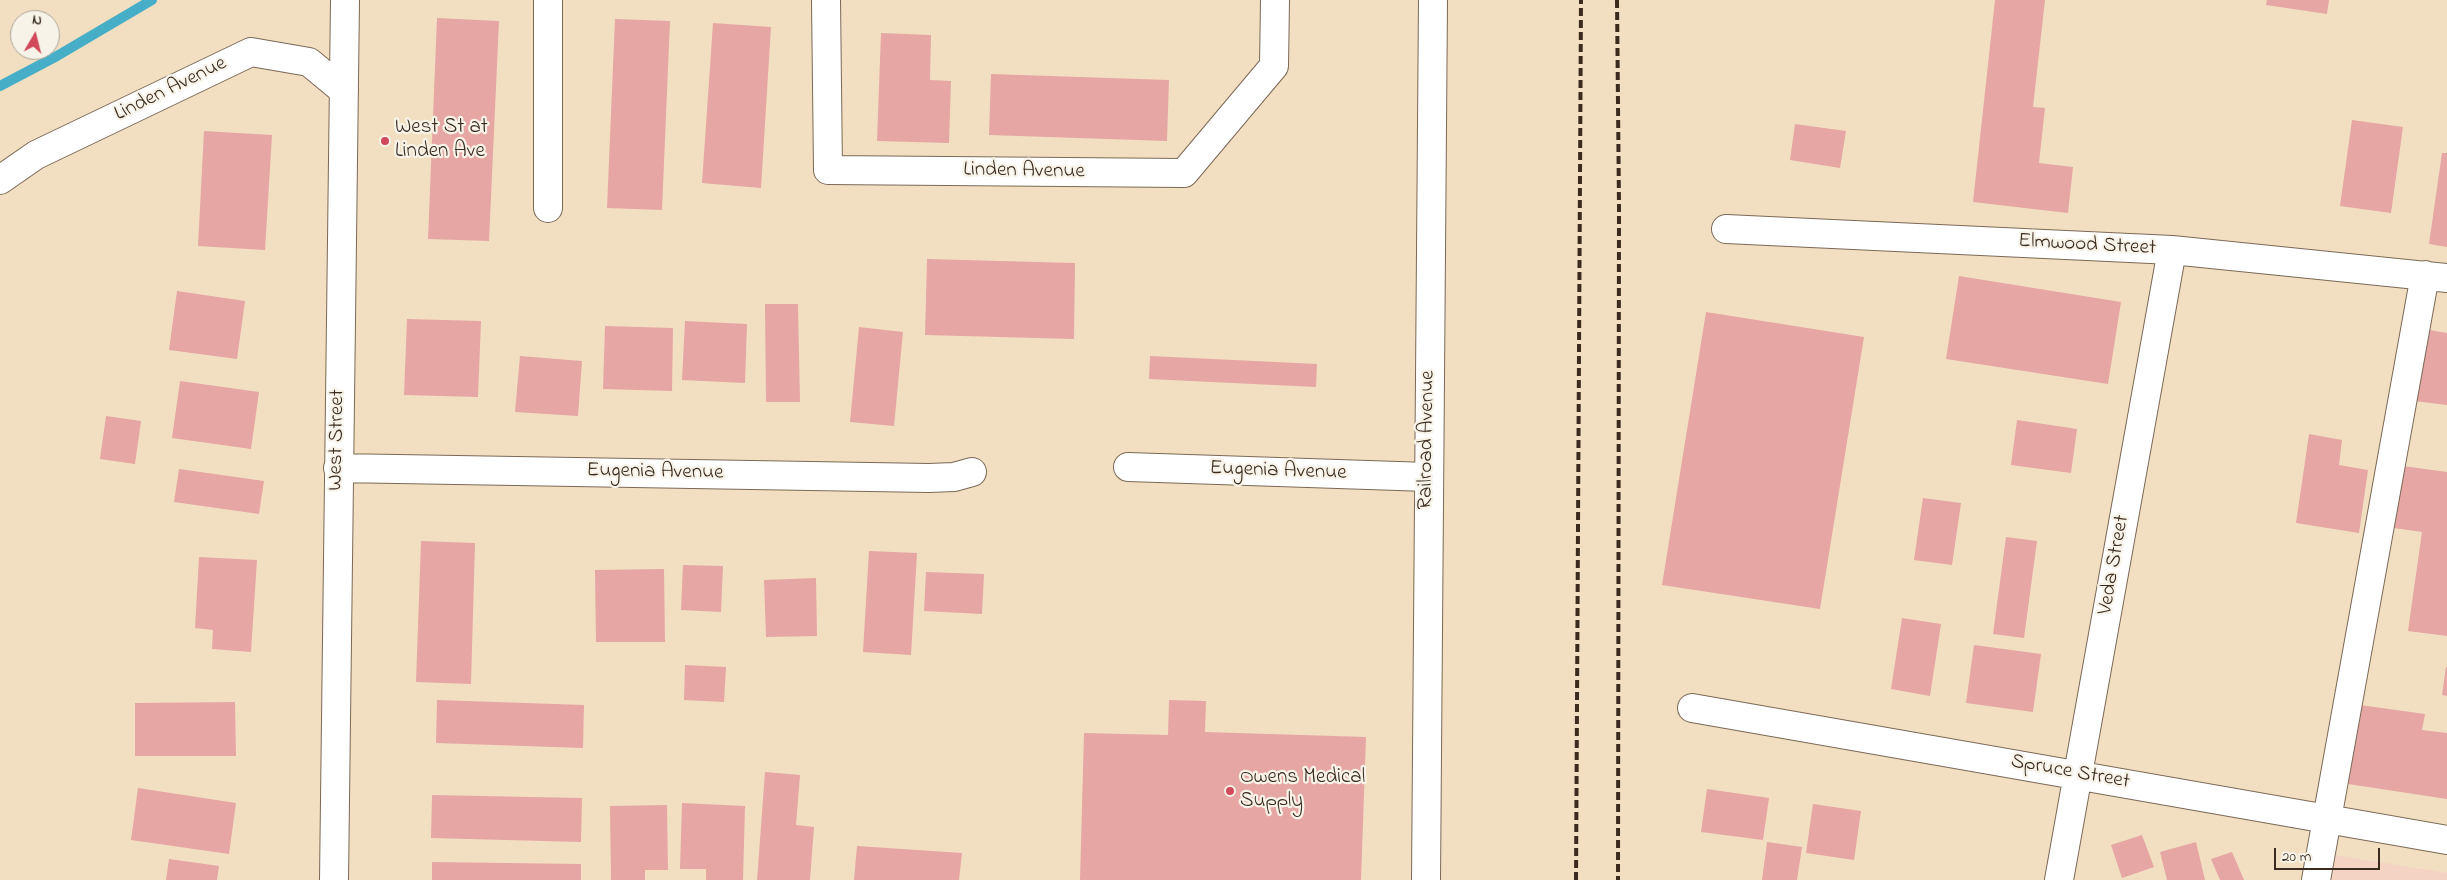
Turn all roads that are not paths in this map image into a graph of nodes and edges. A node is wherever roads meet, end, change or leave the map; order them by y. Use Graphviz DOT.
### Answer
graph roads {
  1 [pos="345,0"];
  2 [pos="548,0"];
  3 [pos="826,0"];
  4 [pos="1275,0"];
  5 [pos="1433,0"];
  6 [pos="344,91"];
  7 [pos="0,180"];
  8 [pos="548,208"];
  9 [pos="1726,229"];
  10 [pos="2172,250"];
  11 [pos="2436,276"];
  12 [pos="1128,467"];
  13 [pos="338,468"];
  14 [pos="972,472"];
  15 [pos="1428,477"];
  16 [pos="1692,708"];
  17 [pos="2077,774"];
  18 [pos="2327,818"];
  19 [pos="2447,840"];
  20 [pos="334,880"];
  21 [pos="1426,880"];
  22 [pos="2059,880"];
  23 [pos="2316,880"];
  1 -- 6 [label="street, West Street"];
  2 -- 8 [label="street"];
  3 -- 4 [label="street, Linden Avenue"];
  5 -- 15 [label="street, Railroad Avenue"];
  6 -- 7 [label="street, Linden Avenue"];
  6 -- 13 [label="street, West Street"];
  9 -- 10 [label="street, Elmwood Street"];
  10 -- 11 [label="street, Elmwood Street"];
  10 -- 17 [label="street, Veda Street"];
  11 -- 18 [label="street"];
  12 -- 15 [label="street, Eugenia Avenue"];
  13 -- 14 [label="street, Eugenia Avenue"];
  13 -- 20 [label="street, West Street"];
  15 -- 21 [label="street, Railroad Avenue"];
  16 -- 17 [label="street, Spruce Street"];
  17 -- 18 [label="street, Spruce Street"];
  17 -- 22 [label="street, Veda Street"];
  18 -- 19 [label="street, Spruce Street"];
  18 -- 23 [label="street"];
}
